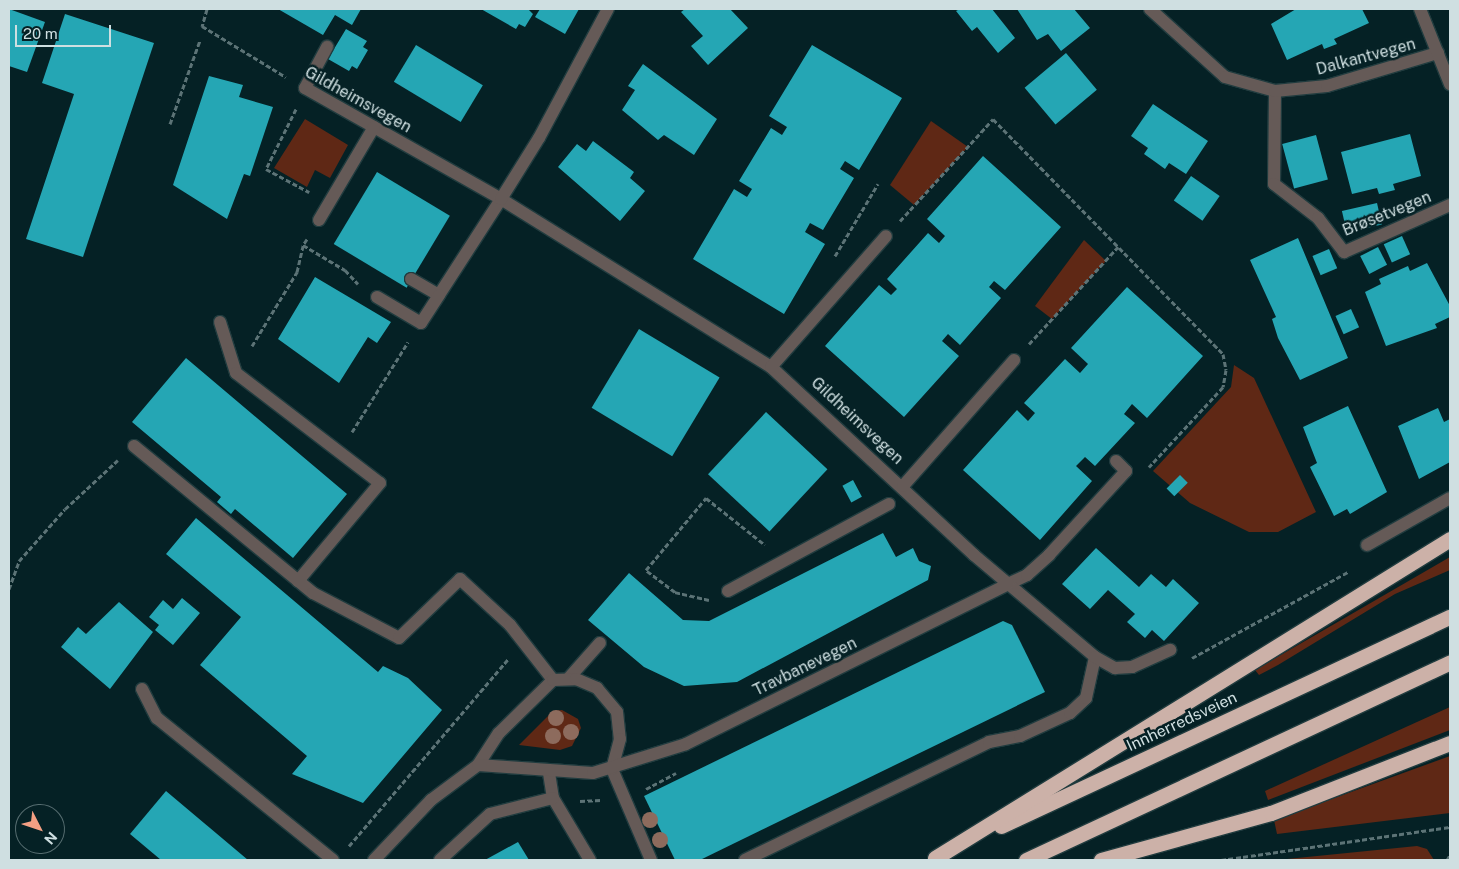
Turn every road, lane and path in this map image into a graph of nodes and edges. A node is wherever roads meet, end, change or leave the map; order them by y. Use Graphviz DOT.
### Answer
graph roads {
  1 [pos="206,9"];
  2 [pos="608,9"];
  3 [pos="1150,9"];
  4 [pos="1420,9"];
  5 [pos="200,40"];
  6 [pos="327,47"];
  7 [pos="1438,53"];
  8 [pos="1450,84"];
  9 [pos="305,88"];
  10 [pos="1275,91"];
  11 [pos="299,103"];
  12 [pos="170,124"];
  13 [pos="374,127"];
  14 [pos="501,199"];
  15 [pos="330,202"];
  16 [pos="914,206"];
  17 [pos="1450,206"];
  18 [pos="319,220"];
  19 [pos="886,236"];
  20 [pos="303,245"];
  21 [pos="1118,247"];
  22 [pos="411,279"];
  23 [pos="367,281"];
  24 [pos="439,295"];
  25 [pos="376,297"];
  26 [pos="220,322"];
  27 [pos="421,323"];
  28 [pos="1014,360"];
  29 [pos="771,367"];
  30 [pos="236,372"];
  31 [pos="134,446"];
  32 [pos="340,451"];
  33 [pos="1116,461"];
  34 [pos="1143,473"];
  35 [pos="903,486"];
  36 [pos="1450,498"];
  37 [pos="889,504"];
  38 [pos="1450,539"];
  39 [pos="1367,545"];
  40 [pos="784,561"];
  41 [pos="1351,571"];
  42 [pos="298,581"];
  43 [pos="1008,584"];
  44 [pos="9,589"];
  45 [pos="728,591"];
  46 [pos="1450,617"];
  47 [pos="600,643"];
  48 [pos="1170,650"];
  49 [pos="534,653"];
  50 [pos="1094,657"];
  51 [pos="1450,662"];
  52 [pos="1183,663"];
  53 [pos="568,679"];
  54 [pos="553,680"];
  55 [pos="142,689"];
  56 [pos="1450,743"];
  57 [pos="478,765"];
  58 [pos="612,769"];
  59 [pos="683,770"];
  60 [pos="549,773"];
  61 [pos="622,797"];
  62 [pos="553,798"];
  63 [pos="1450,827"];
  64 [pos="1450,854"];
  65 [pos="339,856"];
  66 [pos="932,859"];
  67 [pos="374,860"];
  68 [pos="440,860"];
  69 [pos="590,860"];
  70 [pos="651,860"];
  71 [pos="745,860"];
  72 [pos="1026,860"];
  73 [pos="1101,860"];
  74 [pos="1221,860"];
  75 [pos="1446,860"];
  1 -- 9 [label="path, Gildheimsvegen"];
  2 -- 14 [label="street"];
  3 -- 10 [label="street, Dalkantvegen"];
  4 -- 7 [label="street"];
  5 -- 12 [label="path"];
  6 -- 9 [label="street"];
  7 -- 8 [label="street"];
  7 -- 10 [label="street, Dalkantvegen"];
  9 -- 13 [label="street, Gildheimsvegen"];
  10 -- 17 [label="street, Brøsetvegen"];
  11 -- 15 [label="path"];
  13 -- 14 [label="street, Gildheimsvegen"];
  13 -- 15 [label="street"];
  14 -- 24 [label="street"];
  14 -- 29 [label="street, Gildheimsvegen"];
  15 -- 18 [label="street"];
  16 -- 21 [label="path"];
  18 -- 20 [label="path"];
  19 -- 29 [label="street"];
  20 -- 23 [label="path"];
  20 -- 30 [label="path"];
  21 -- 28 [label="path"];
  21 -- 34 [label="path"];
  22 -- 24 [label="street"];
  24 -- 27 [label="street"];
  25 -- 27 [label="street"];
  26 -- 30 [label="street"];
  27 -- 32 [label="path"];
  28 -- 35 [label="street"];
  29 -- 35 [label="street, Gildheimsvegen"];
  30 -- 32 [label="street"];
  31 -- 42 [label="street"];
  31 -- 44 [label="path"];
  32 -- 42 [label="street"];
  33 -- 43 [label="street, Travbanevegen"];
  35 -- 43 [label="street, Gildheimsvegen"];
  36 -- 39 [label="street"];
  37 -- 40 [label="street"];
  38 -- 66 [label="highway"];
  40 -- 45 [label="street"];
  40 -- 45 [label="path"];
  41 -- 52 [label="path"];
  42 -- 49 [label="street"];
  43 -- 50 [label="street, Gildheimsvegen"];
  43 -- 58 [label="street, Travbanevegen"];
  46 -- 66 [label="highway, Innherredsveien"];
  47 -- 53 [label="street"];
  48 -- 50 [label="street, Gildheimsvegen"];
  49 -- 54 [label="street"];
  49 -- 65 [label="path"];
  50 -- 71 [label="street"];
  51 -- 72 [label="highway"];
  53 -- 54 [label="street"];
  53 -- 58 [label="street"];
  54 -- 57 [label="street"];
  55 -- 65 [label="street"];
  56 -- 73 [label="highway"];
  57 -- 60 [label="street, Travbanevegen"];
  57 -- 67 [label="street"];
  58 -- 60 [label="street, Travbanevegen"];
  58 -- 61 [label="street"];
  59 -- 61 [label="path"];
  60 -- 62 [label="street"];
  61 -- 62 [label="path"];
  61 -- 70 [label="street"];
  62 -- 68 [label="street"];
  62 -- 69 [label="street"];
  63 -- 74 [label="path"];
  64 -- 75 [label="path"];
}
